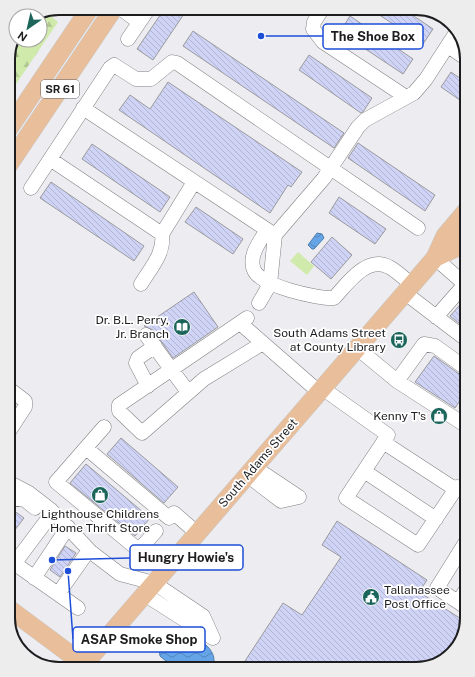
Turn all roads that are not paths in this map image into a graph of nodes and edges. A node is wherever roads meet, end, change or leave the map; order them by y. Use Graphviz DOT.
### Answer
graph roads {
  1 [pos="85,15"];
  2 [pos="109,15"];
  3 [pos="130,15"];
  4 [pos="144,15"];
  5 [pos="318,15"];
  6 [pos="139,22"];
  7 [pos="454,37"];
  8 [pos="128,38"];
  9 [pos="448,46"];
  10 [pos="460,54"];
  11 [pos="406,97"];
  12 [pos="84,108"];
  13 [pos="15,120"];
  14 [pos="15,156"];
  15 [pos="50,159"];
  16 [pos="331,169"];
  17 [pos="194,182"];
  18 [pos="31,188"];
  19 [pos="460,218"];
  20 [pos="418,228"];
  21 [pos="271,233"];
  22 [pos="162,234"];
  23 [pos="460,245"];
  24 [pos="435,258"];
  25 [pos="460,280"];
  26 [pos="141,284"];
  27 [pos="270,284"];
  28 [pos="408,289"];
  29 [pos="460,291"];
  30 [pos="259,302"];
  31 [pos="436,317"];
  32 [pos="146,335"];
  33 [pos="460,335"];
  34 [pos="263,343"];
  35 [pos="155,346"];
  36 [pos="357,348"];
  37 [pos="460,364"];
  38 [pos="172,369"];
  39 [pos="397,381"];
  40 [pos="148,386"];
  41 [pos="321,390"];
  42 [pos="188,392"];
  43 [pos="15,393"];
  44 [pos="15,422"];
  45 [pos="460,422"];
  46 [pos="104,427"];
  47 [pos="383,442"];
  48 [pos="86,448"];
  49 [pos="251,471"];
  50 [pos="364,471"];
  51 [pos="15,486"];
  52 [pos="460,490"];
  53 [pos="15,498"];
  54 [pos="53,512"];
  55 [pos="436,518"];
  56 [pos="43,526"];
  57 [pos="68,527"];
  58 [pos="156,531"];
  59 [pos="197,533"];
  60 [pos="140,549"];
  61 [pos="89,550"];
  62 [pos="460,551"];
  63 [pos="15,557"];
  64 [pos="15,564"];
  65 [pos="169,566"];
  66 [pos="34,578"];
  67 [pos="149,589"];
  68 [pos="58,594"];
  69 [pos="460,604"];
  70 [pos="78,608"];
  71 [pos="15,613"];
  72 [pos="78,662"];
  73 [pos="88,662"];
  1 -- 13 [label="main road, SR 61"];
  2 -- 14 [label="main road, SR 61"];
  3 -- 6 [label="lane"];
  4 -- 6 [label="lane"];
  5 -- 11 [label="lane"];
  6 -- 8 [label="lane"];
  7 -- 9 [label="lane"];
  9 -- 10 [label="lane"];
  9 -- 11 [label="lane"];
  11 -- 16 [label="lane"];
  12 -- 15 [label="lane"];
  12 -- 16 [label="lane"];
  12 -- 17 [label="lane"];
  15 -- 18 [label="lane"];
  15 -- 22 [label="lane"];
  16 -- 20 [label="lane"];
  16 -- 21 [label="lane"];
  17 -- 21 [label="lane"];
  17 -- 22 [label="lane"];
  19 -- 24 [label="main road, South Adams Street"];
  21 -- 27 [label="lane"];
  22 -- 26 [label="lane"];
  23 -- 24 [label="main road, South Adams Street"];
  24 -- 25 [label="lane"];
  24 -- 28 [label="main road, South Adams Street"];
  27 -- 28 [label="lane"];
  27 -- 30 [label="lane"];
  28 -- 31 [label="lane"];
  28 -- 36 [label="main road, South Adams Street"];
  29 -- 31 [label="lane"];
  31 -- 33 [label="lane"];
  32 -- 35 [label="lane"];
  34 -- 38 [label="lane"];
  34 -- 41 [label="lane"];
  34 -- 42 [label="lane"];
  35 -- 38 [label="lane"];
  35 -- 40 [label="lane"];
  36 -- 39 [label="lane"];
  36 -- 41 [label="main road, South Adams Street"];
  37 -- 39 [label="lane"];
  38 -- 40 [label="lane"];
  38 -- 42 [label="lane"];
  39 -- 45 [label="lane"];
  40 -- 42 [label="lane"];
  41 -- 47 [label="lane"];
  41 -- 49 [label="main road, South Adams Street"];
  43 -- 44 [label="lane"];
  46 -- 48 [label="lane"];
  47 -- 50 [label="lane"];
  47 -- 52 [label="lane"];
  48 -- 59 [label="lane"];
  48 -- 60 [label="lane"];
  49 -- 49 [label="lane"];
  49 -- 59 [label="main road, South Adams Street"];
  50 -- 55 [label="lane"];
  50 -- 55 [label="lane"];
  51 -- 54 [label="lane"];
  52 -- 55 [label="lane"];
  53 -- 56 [label="lane"];
  54 -- 56 [label="lane"];
  54 -- 57 [label="lane"];
  56 -- 63 [label="lane"];
  57 -- 61 [label="lane"];
  57 -- 66 [label="lane"];
  58 -- 60 [label="lane"];
  59 -- 65 [label="main road, South Adams Street"];
  60 -- 65 [label="lane"];
  61 -- 67 [label="lane"];
  61 -- 68 [label="lane"];
  62 -- 69 [label="lane"];
  64 -- 66 [label="lane"];
  65 -- 67 [label="main road, South Adams Street"];
  66 -- 68 [label="lane"];
  67 -- 67 [label="lane"];
  67 -- 73 [label="main road, South Adams Street"];
  68 -- 70 [label="lane"];
  71 -- 72 [label="main road"];
}
